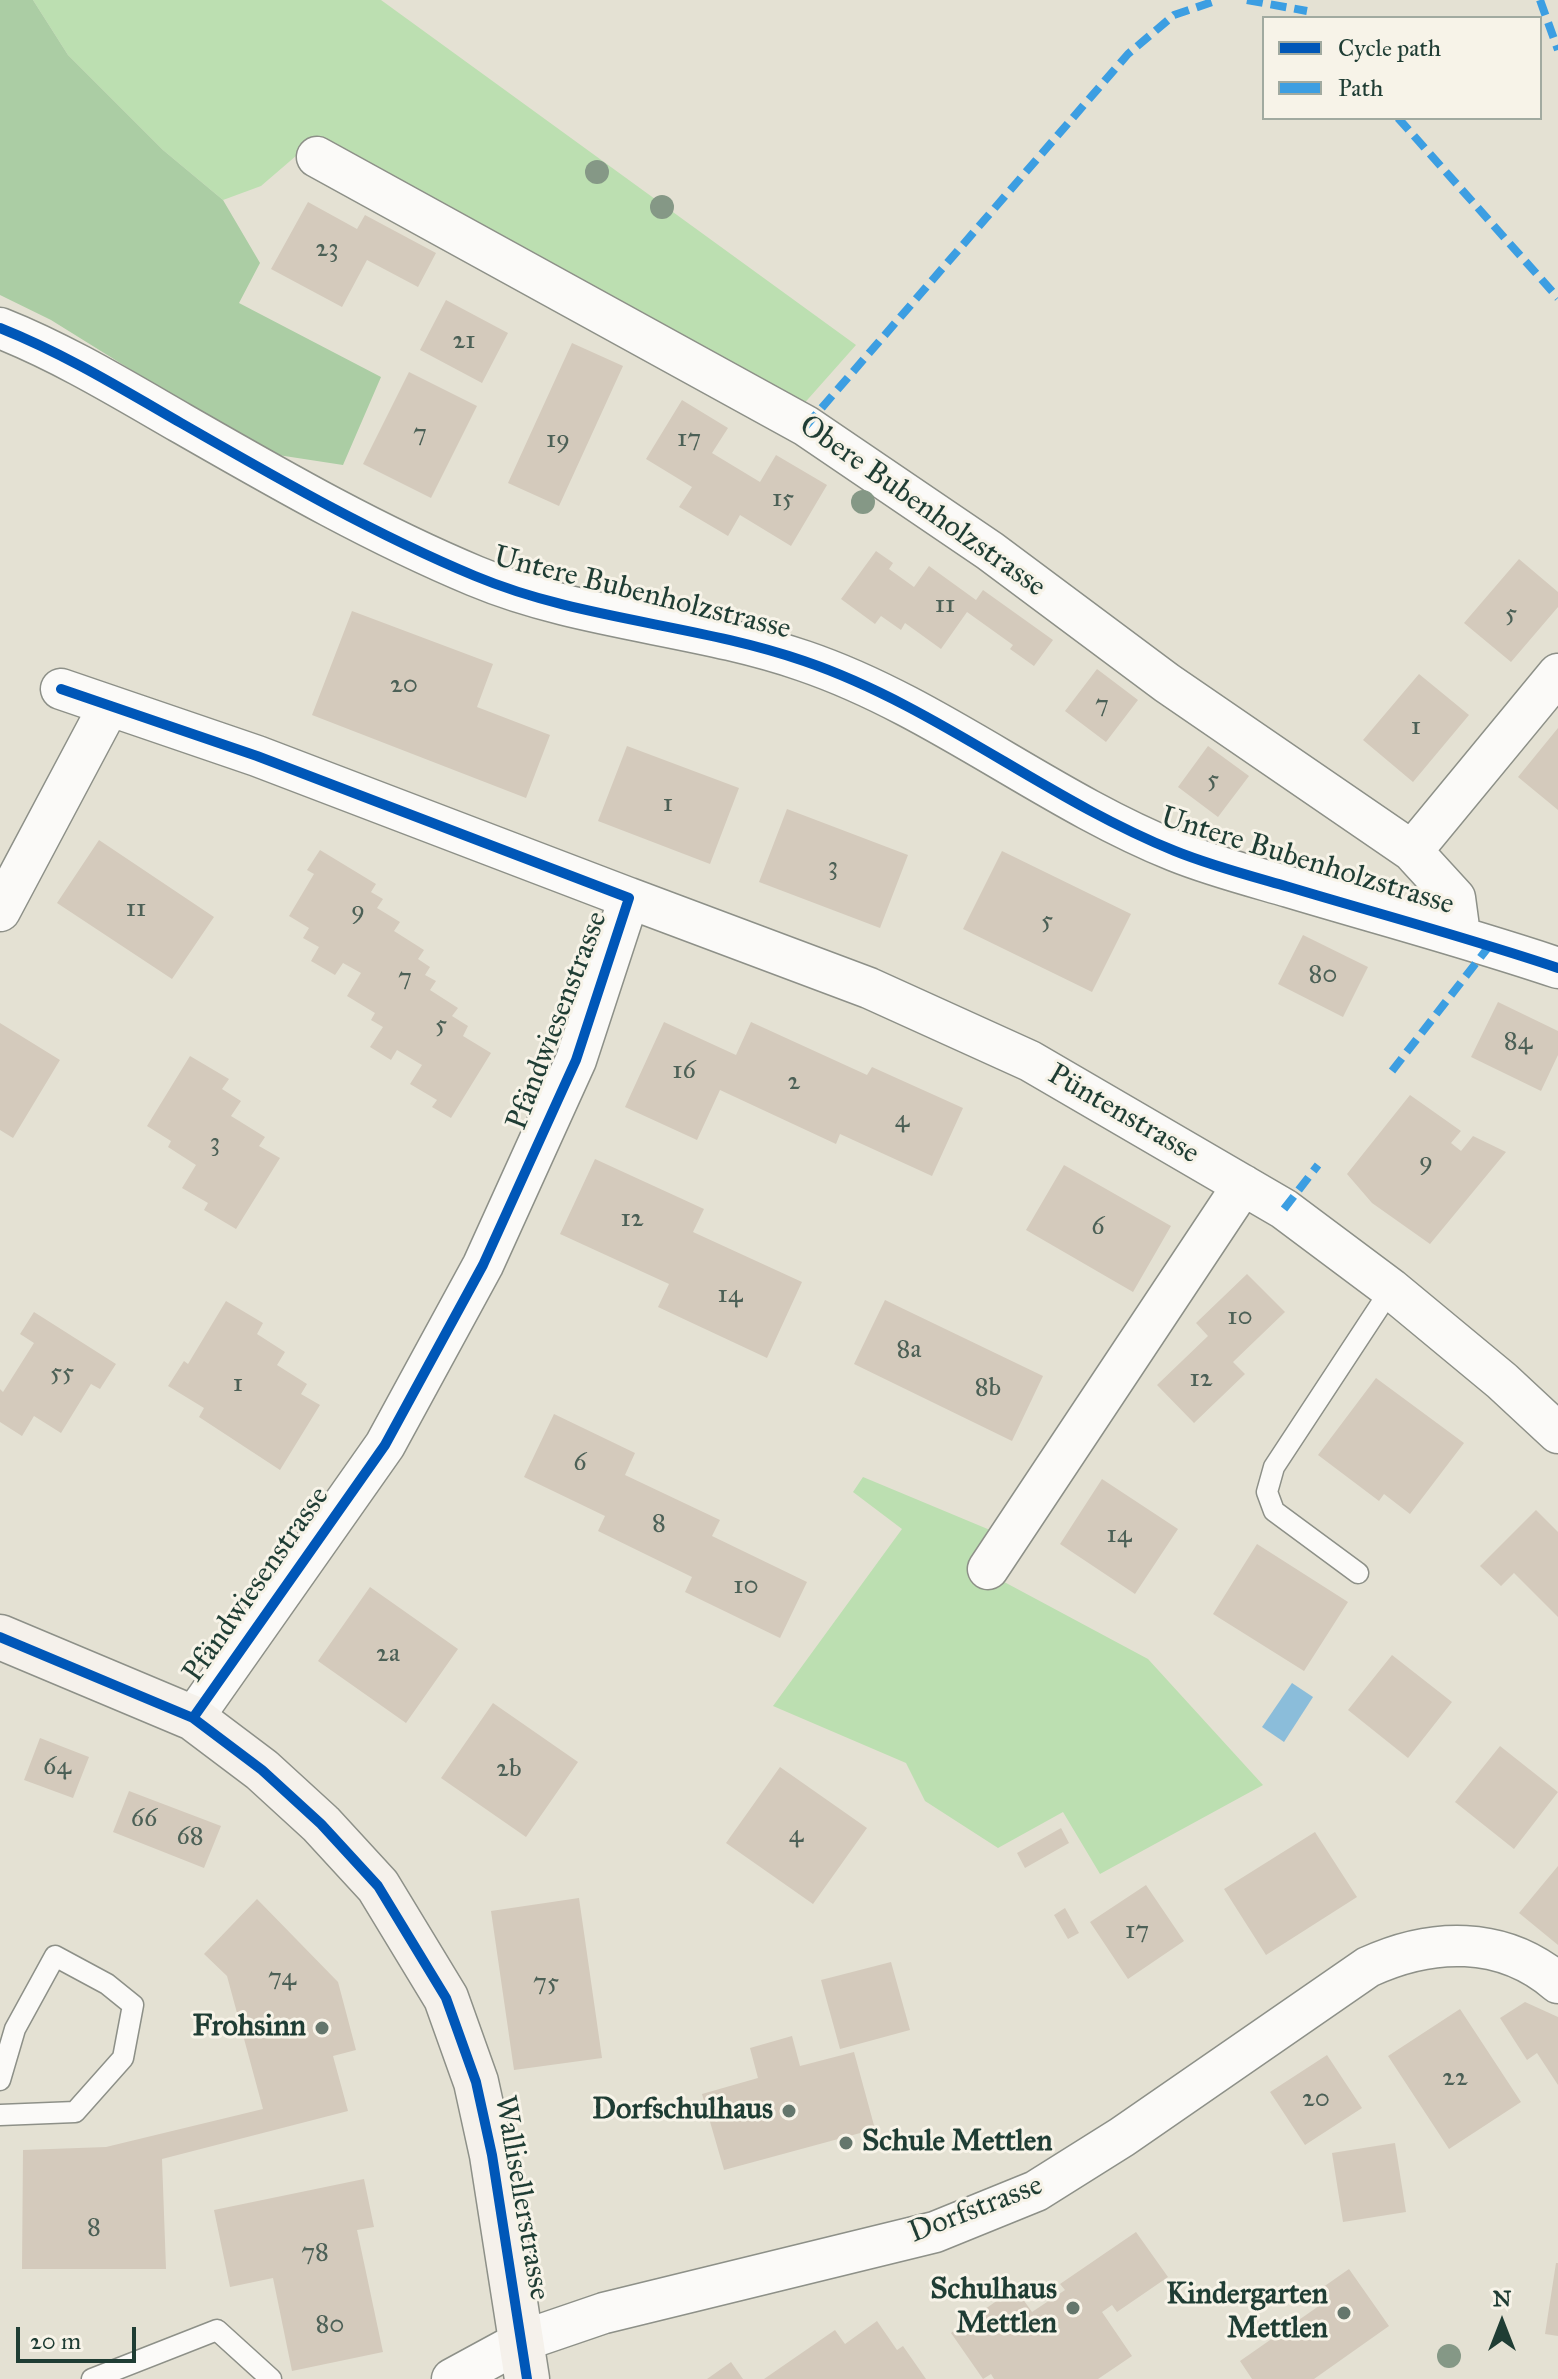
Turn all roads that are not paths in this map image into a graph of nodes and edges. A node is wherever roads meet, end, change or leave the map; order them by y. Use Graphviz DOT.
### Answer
graph roads {
  1 [pos="317,157"];
  2 [pos="0,328"];
  3 [pos="1558,674"];
  4 [pos="61,689"];
  5 [pos="109,706"];
  6 [pos="1412,851"];
  7 [pos="629,898"];
  8 [pos="0,911"];
  9 [pos="1460,935"];
  10 [pos="1558,968"];
  11 [pos="1243,1185"];
  12 [pos="1391,1289"];
  13 [pos="1558,1433"];
  14 [pos="988,1569"];
  15 [pos="1358,1573"];
  16 [pos="0,1637"];
  17 [pos="193,1718"];
  18 [pos="1558,1983"];
  19 [pos="0,2080"];
  20 [pos="0,2115"];
  21 [pos="524,2360"];
  22 [pos="92,2379"];
  23 [pos="271,2379"];
  24 [pos="452,2379"];
  1 -- 6 [label="street, Obere Bubenholzstrasse"];
  2 -- 9 [label="street, Untere Bubenholzstrasse"];
  3 -- 6 [label="street"];
  4 -- 5 [label="street, Pfändwiesenstrasse"];
  5 -- 7 [label="street, Pfändwiesenstrasse"];
  5 -- 8 [label="street"];
  6 -- 9 [label="street, Obere Bubenholzstrasse"];
  7 -- 11 [label="street, Püntenstrasse"];
  7 -- 17 [label="street, Pfändwiesenstrasse"];
  9 -- 10 [label="street, Untere Bubenholzstrasse"];
  11 -- 12 [label="street, Püntenstrasse"];
  11 -- 14 [label="street"];
  12 -- 13 [label="street, Püntenstrasse"];
  12 -- 15 [label="lane"];
  16 -- 17 [label="main road, Wallisellerstrasse"];
  17 -- 21 [label="main road, Wallisellerstrasse"];
  18 -- 21 [label="street, Dorfstrasse"];
  19 -- 20 [label="lane"];
  21 -- 24 [label="street, Dorfstrasse"];
  22 -- 23 [label="lane"];
}
